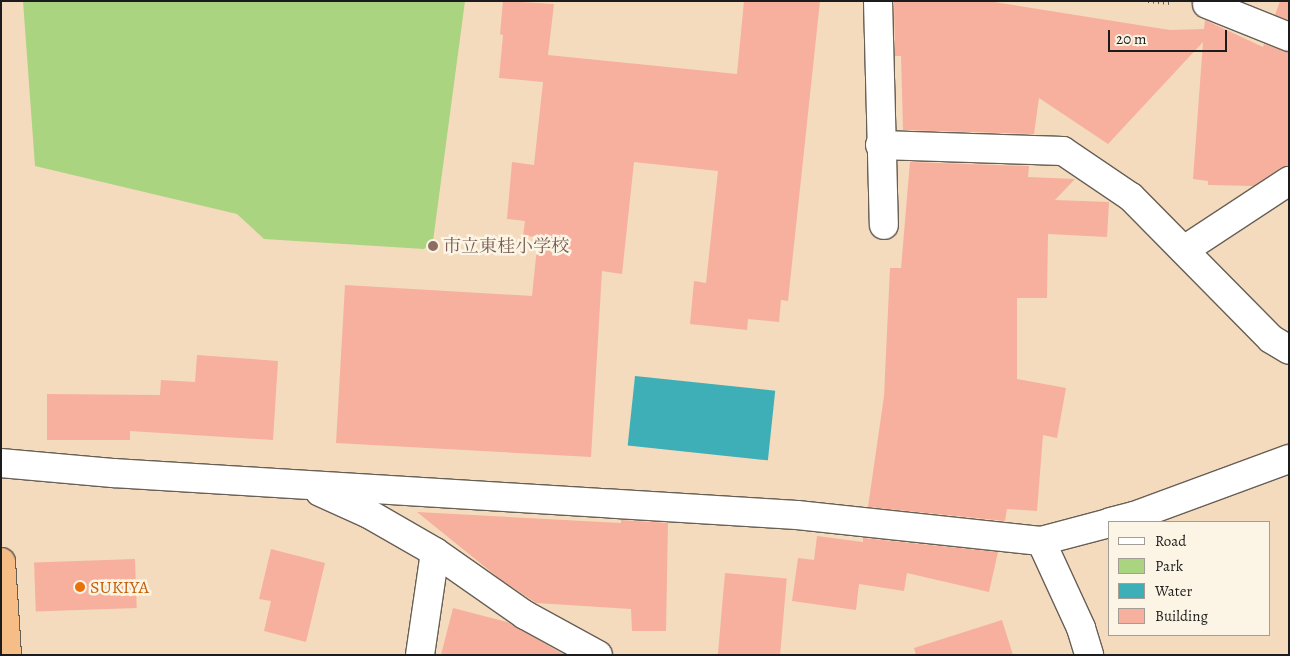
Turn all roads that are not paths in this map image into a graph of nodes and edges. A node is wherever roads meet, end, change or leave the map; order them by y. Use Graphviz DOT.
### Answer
graph roads {
  1 [pos="878,1"];
  2 [pos="1207,4"];
  3 [pos="1289,38"];
  4 [pos="880,145"];
  5 [pos="1289,181"];
  6 [pos="884,225"];
  7 [pos="1184,250"];
  8 [pos="1289,350"];
  9 [pos="1289,458"];
  10 [pos="1,463"];
  11 [pos="305,485"];
  12 [pos="1114,521"];
  13 [pos="1108,523"];
  14 [pos="1041,541"];
  15 [pos="435,552"];
  16 [pos="1,562"];
  17 [pos="7,655"];
  18 [pos="420,655"];
  19 [pos="598,655"];
  20 [pos="1089,655"];
  1 -- 4 [label="street"];
  2 -- 3 [label="street"];
  4 -- 6 [label="street"];
  4 -- 7 [label="street"];
  5 -- 7 [label="street"];
  7 -- 8 [label="street"];
  9 -- 12 [label="street"];
  10 -- 11 [label="street"];
  11 -- 14 [label="street"];
  11 -- 15 [label="street"];
  13 -- 14 [label="street"];
  14 -- 20 [label="street"];
  15 -- 18 [label="street"];
  15 -- 19 [label="street"];
  16 -- 17 [label="highway"];
}
